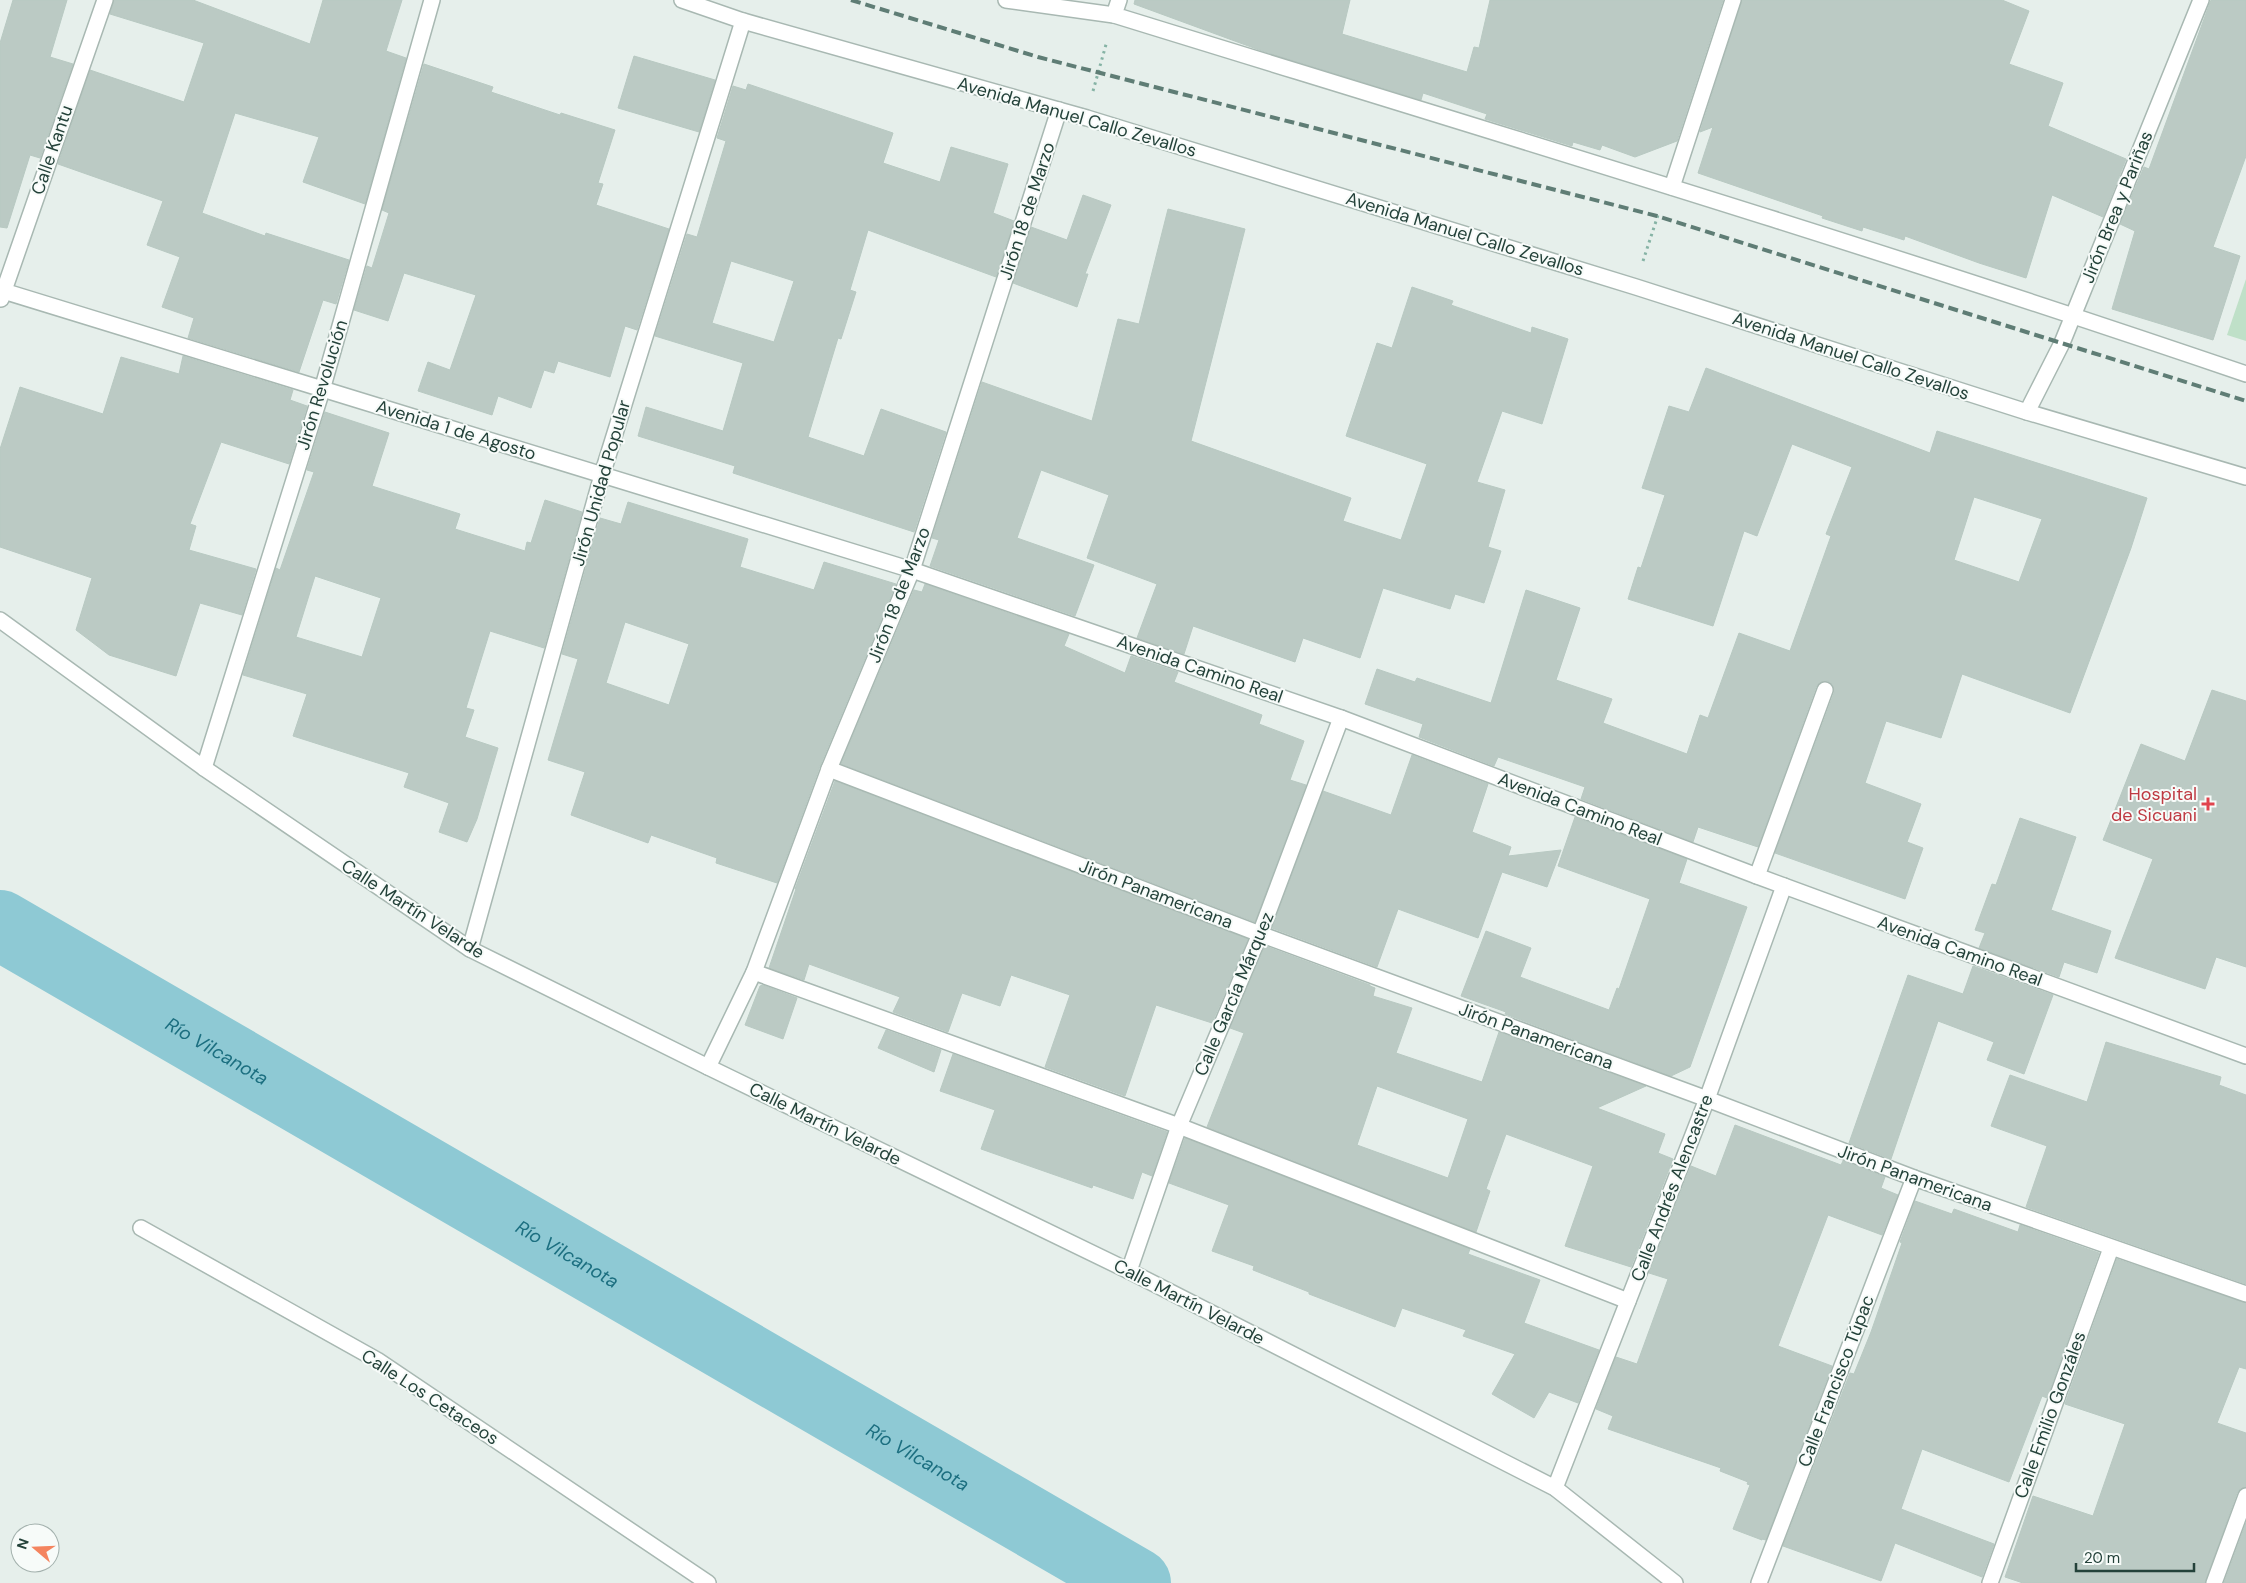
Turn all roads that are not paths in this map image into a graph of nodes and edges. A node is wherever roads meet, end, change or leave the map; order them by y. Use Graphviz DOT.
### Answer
graph roads {
  1 [pos="105,0"];
  2 [pos="432,0"];
  3 [pos="682,0"];
  4 [pos="1006,0"];
  5 [pos="1119,0"];
  6 [pos="1733,0"];
  7 [pos="2201,0"];
  8 [pos="1114,15"];
  9 [pos="743,21"];
  10 [pos="1059,110"];
  11 [pos="1672,187"];
  12 [pos="1,294"];
  13 [pos="2074,315"];
  14 [pos="2246,374"];
  15 [pos="322,390"];
  16 [pos="2027,412"];
  17 [pos="602,475"];
  18 [pos="2246,477"];
  19 [pos="912,570"];
  20 [pos="0,620"];
  21 [pos="1825,690"];
  22 [pos="1340,718"];
  23 [pos="204,768"];
  24 [pos="829,770"];
  25 [pos="1757,876"];
  26 [pos="1784,886"];
  27 [pos="1260,934"];
  28 [pos="470,949"];
  29 [pos="754,972"];
  30 [pos="2246,1056"];
  31 [pos="708,1067"];
  32 [pos="1707,1099"];
  33 [pos="1179,1126"];
  34 [pos="1914,1178"];
  35 [pos="141,1228"];
  36 [pos="2110,1248"];
  37 [pos="1129,1271"];
  38 [pos="2246,1294"];
  39 [pos="1628,1301"];
  40 [pos="1555,1488"];
  41 [pos="2246,1496"];
  42 [pos="708,1583"];
  43 [pos="1675,1583"];
  44 [pos="1759,1583"];
  45 [pos="1990,1583"];
  46 [pos="2214,1583"];
  1 -- 12 [label="street, Calle Kantu"];
  2 -- 15 [label="street, Jirón Revolución"];
  3 -- 9 [label="street, Avenida Manuel Callo Zevallos"];
  4 -- 8 [label="street"];
  5 -- 8 [label="street"];
  6 -- 11 [label="street"];
  7 -- 13 [label="street, Jirón Brea y Pariñas"];
  8 -- 11 [label="street"];
  9 -- 10 [label="street, Avenida Manuel Callo Zevallos"];
  9 -- 17 [label="street, Jirón Unidad Popular"];
  10 -- 16 [label="street, Avenida Manuel Callo Zevallos"];
  10 -- 19 [label="street, Jirón 18 de Marzo"];
  11 -- 13 [label="street"];
  12 -- 15 [label="street, Avenida 1 de Agosto"];
  13 -- 14 [label="street"];
  13 -- 16 [label="street, Jirón Brea y Pariñas"];
  15 -- 17 [label="street, Avenida 1 de Agosto"];
  15 -- 23 [label="street, Jirón Revolución"];
  16 -- 18 [label="street, Avenida Manuel Callo Zevallos"];
  17 -- 19 [label="street, Avenida 1 de Agosto"];
  17 -- 28 [label="street, Jirón Unidad Popular"];
  19 -- 22 [label="street, Avenida Camino Real"];
  19 -- 24 [label="street, Jirón 18 de Marzo"];
  20 -- 23 [label="street, Calle Martín Velarde"];
  21 -- 25 [label="street"];
  22 -- 25 [label="street, Avenida Camino Real"];
  22 -- 27 [label="street, Calle García Márquez"];
  23 -- 28 [label="street, Calle Martín Velarde"];
  24 -- 27 [label="street, Jirón Panamericana"];
  24 -- 29 [label="street, Jirón 18 de Marzo"];
  25 -- 26 [label="street, Avenida Camino Real"];
  26 -- 30 [label="street, Avenida Camino Real"];
  26 -- 32 [label="street, Calle Andrés Alencastre"];
  27 -- 32 [label="street, Jirón Panamericana"];
  27 -- 33 [label="street, Calle García Márquez"];
  28 -- 31 [label="street, Calle Martín Velarde"];
  29 -- 31 [label="street, Jirón 18 de Marzo"];
  29 -- 33 [label="street"];
  31 -- 37 [label="street, Calle Martín Velarde"];
  32 -- 34 [label="street, Jirón Panamericana"];
  32 -- 39 [label="street, Calle Andrés Alencastre"];
  33 -- 37 [label="street, Calle García Márquez"];
  33 -- 39 [label="street"];
  34 -- 36 [label="street, Jirón Panamericana"];
  34 -- 44 [label="street, Calle Francisco Túpac"];
  35 -- 42 [label="street, Calle Los Cetaceos"];
  36 -- 38 [label="street, Jirón Panamericana"];
  36 -- 45 [label="street, Calle Emilio Gonzáles"];
  37 -- 40 [label="street, Calle Martín Velarde"];
  39 -- 40 [label="street, Calle Andrés Alencastre"];
  40 -- 43 [label="street, Calle Martín Velarde"];
  41 -- 46 [label="street"];
}
